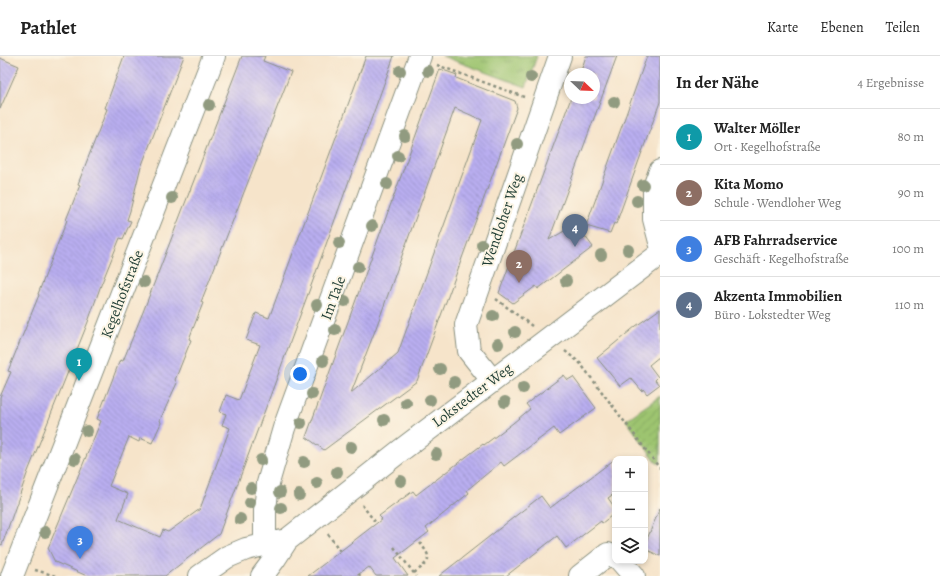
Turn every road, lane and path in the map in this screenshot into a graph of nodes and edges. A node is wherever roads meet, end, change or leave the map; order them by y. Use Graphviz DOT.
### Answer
graph roads {
  1 [pos="214,56"];
  2 [pos="560,56"];
  3 [pos="420,57"];
  4 [pos="543,103"];
  5 [pos="660,171"];
  6 [pos="660,242"];
  7 [pos="660,254"];
  8 [pos="479,285"];
  9 [pos="548,338"];
  10 [pos="492,380"];
  11 [pos="660,468"];
  12 [pos="287,540"];
  13 [pos="420,542"];
  14 [pos="265,544"];
  15 [pos="394,547"];
  16 [pos="612,556"];
  17 [pos="624,564"];
  18 [pos="22,573"];
  19 [pos="415,575"];
  20 [pos="56,576"];
  21 [pos="200,576"];
  22 [pos="262,576"];
  23 [pos="580,576"];
  24 [pos="634,576"];
  1 -- 18 [label="street, Kegelhofstraße"];
  2 -- 4 [label="street, Wendloher Weg"];
  3 -- 4 [label="path"];
  3 -- 14 [label="street, Im Tale"];
  4 -- 8 [label="street, Wendloher Weg"];
  5 -- 6 [label="street"];
  7 -- 9 [label="street, Lokstedter Weg"];
  8 -- 9 [label="path"];
  8 -- 10 [label="street, Wendloher Weg"];
  9 -- 10 [label="street, Lokstedter Weg"];
  9 -- 11 [label="path"];
  10 -- 12 [label="street, Lokstedter Weg"];
  12 -- 14 [label="street, Lokstedter Weg"];
  12 -- 22 [label="street, Lokstedter Weg"];
  13 -- 19 [label="path"];
  14 -- 21 [label="street, Lokstedter Weg"];
  15 -- 19 [label="path"];
  16 -- 23 [label="street"];
  17 -- 24 [label="street"];
  18 -- 20 [label="path"];
}
